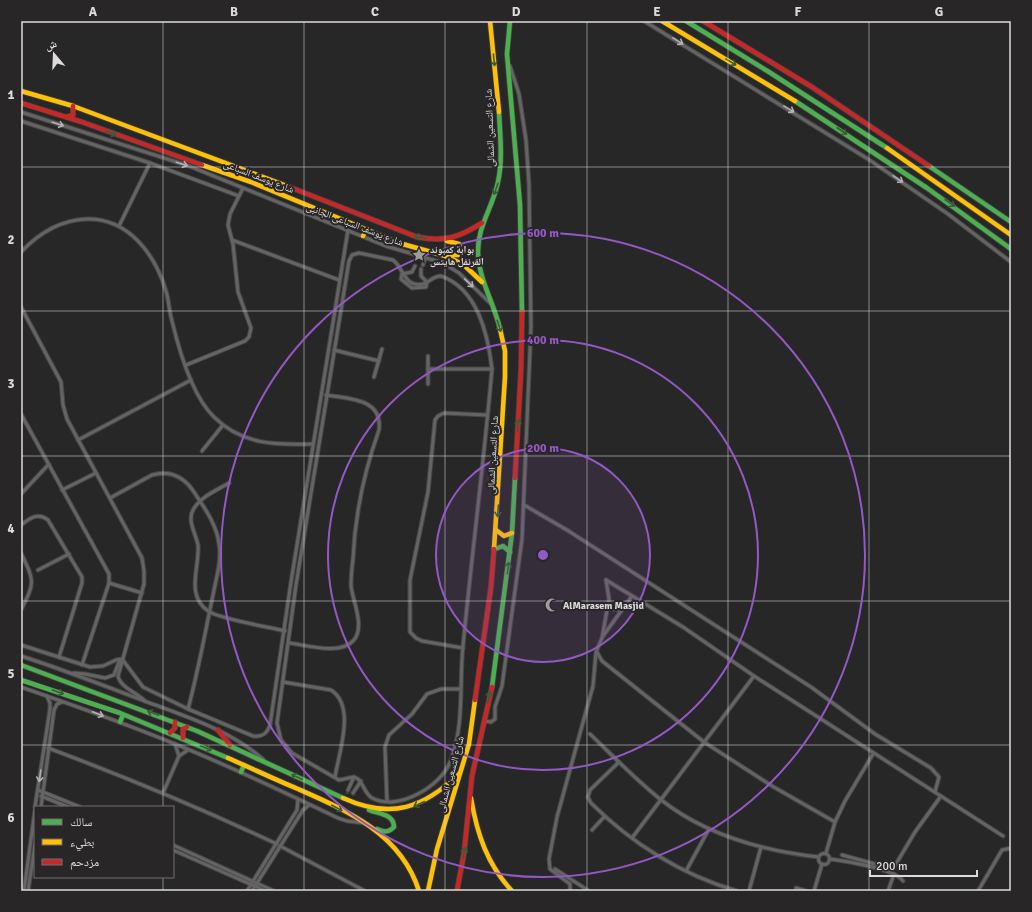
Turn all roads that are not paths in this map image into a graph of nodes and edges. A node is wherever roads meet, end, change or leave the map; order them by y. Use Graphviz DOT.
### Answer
graph roads {
  1 [pos="490,21"];
  2 [pos="510,21"];
  3 [pos="644,21"];
  4 [pos="662,21"];
  5 [pos="686,21"];
  6 [pos="703,21"];
  7 [pos="508,62"];
  8 [pos="21,91"];
  9 [pos="21,103"];
  10 [pos="73,106"];
  11 [pos="85,111"];
  12 [pos="21,112"];
  13 [pos="68,117"];
  14 [pos="21,121"];
  15 [pos="82,122"];
  16 [pos="150,163"];
  17 [pos="243,188"];
  18 [pos="239,196"];
  19 [pos="1011,222"];
  20 [pos="482,223"];
  21 [pos="120,226"];
  22 [pos="367,229"];
  23 [pos="348,230"];
  24 [pos="1011,235"];
  25 [pos="363,236"];
  26 [pos="232,240"];
  27 [pos="447,240"];
  28 [pos="1011,249"];
  29 [pos="21,252"];
  30 [pos="443,255"];
  31 [pos="418,257"];
  32 [pos="424,259"];
  33 [pos="417,262"];
  34 [pos="1011,262"];
  35 [pos="415,266"];
  36 [pos="402,274"];
  37 [pos="339,280"];
  38 [pos="427,282"];
  39 [pos="482,282"];
  40 [pos="492,305"];
  41 [pos="21,307"];
  42 [pos="382,349"];
  43 [pos="334,350"];
  44 [pos="428,356"];
  45 [pos="378,362"];
  46 [pos="186,365"];
  47 [pos="428,369"];
  48 [pos="492,369"];
  49 [pos="374,377"];
  50 [pos="191,380"];
  51 [pos="428,384"];
  52 [pos="326,395"];
  53 [pos="21,414"];
  54 [pos="486,415"];
  55 [pos="223,425"];
  56 [pos="78,440"];
  57 [pos="312,444"];
  58 [pos="202,451"];
  59 [pos="49,464"];
  60 [pos="96,473"];
  61 [pos="229,483"];
  62 [pos="62,490"];
  63 [pos="21,494"];
  64 [pos="110,498"];
  65 [pos="200,502"];
  66 [pos="524,506"];
  67 [pos="21,525"];
  68 [pos="496,530"];
  69 [pos="512,533"];
  70 [pos="495,549"];
  71 [pos="510,552"];
  72 [pos="21,553"];
  73 [pos="69,554"];
  74 [pos="38,570"];
  75 [pos="109,583"];
  76 [pos="142,592"];
  77 [pos="632,596"];
  78 [pos="608,604"];
  79 [pos="21,610"];
  80 [pos="622,610"];
  81 [pos="210,612"];
  82 [pos="285,631"];
  83 [pos="602,638"];
  84 [pos="289,643"];
  85 [pos="21,645"];
  86 [pos="463,648"];
  87 [pos="596,652"];
  88 [pos="21,656"];
  89 [pos="59,657"];
  90 [pos="122,659"];
  91 [pos="21,665"];
  92 [pos="82,665"];
  93 [pos="71,674"];
  94 [pos="754,676"];
  95 [pos="21,680"];
  96 [pos="283,682"];
  97 [pos="21,687"];
  98 [pos="460,689"];
  99 [pos="47,696"];
  100 [pos="145,701"];
  101 [pos="63,702"];
  102 [pos="188,709"];
  103 [pos="123,715"];
  104 [pos="484,721"];
  105 [pos="120,722"];
  106 [pos="175,722"];
  107 [pos="188,727"];
  108 [pos="218,730"];
  109 [pos="170,733"];
  110 [pos="590,734"];
  111 [pos="183,738"];
  112 [pos="704,742"];
  113 [pos="175,744"];
  114 [pos="231,746"];
  115 [pos="48,748"];
  116 [pos="189,750"];
  117 [pos="873,754"];
  118 [pos="179,756"];
  119 [pos="619,762"];
  120 [pos="267,763"];
  121 [pos="244,764"];
  122 [pos="241,772"];
  123 [pos="461,772"];
  124 [pos="335,777"];
  125 [pos="354,777"];
  126 [pos="361,781"];
  127 [pos="38,790"];
  128 [pos="348,790"];
  129 [pos="470,791"];
  130 [pos="43,792"];
  131 [pos="935,792"];
  132 [pos="162,793"];
  133 [pos="353,793"];
  134 [pos="37,795"];
  135 [pos="941,796"];
  136 [pos="42,797"];
  137 [pos="298,799"];
  138 [pos="660,799"];
  139 [pos="387,801"];
  140 [pos="310,805"];
  141 [pos="35,806"];
  142 [pos="40,806"];
  143 [pos="65,806"];
  144 [pos="78,806"];
  145 [pos="366,807"];
  146 [pos="34,816"];
  147 [pos="605,816"];
  148 [pos="835,822"];
  149 [pos="366,823"];
  150 [pos="372,827"];
  151 [pos="709,828"];
  152 [pos="592,830"];
  153 [pos="1003,836"];
  154 [pos="632,838"];
  155 [pos="279,845"];
  156 [pos="174,846"];
  157 [pos="761,847"];
  158 [pos="1011,848"];
  159 [pos="174,850"];
  160 [pos="34,851"];
  161 [pos="826,853"];
  162 [pos="842,855"];
  163 [pos="819,857"];
  164 [pos="830,859"];
  165 [pos="822,864"];
  166 [pos="555,869"];
  167 [pos="686,871"];
  168 [pos="894,874"];
  169 [pos="903,881"];
  170 [pos="254,883"];
  171 [pos="23,885"];
  172 [pos="796,888"];
  173 [pos="24,891"];
  174 [pos="28,891"];
  175 [pos="247,891"];
  176 [pos="252,891"];
  177 [pos="266,891"];
  178 [pos="274,891"];
  179 [pos="365,891"];
  180 [pos="419,891"];
  181 [pos="428,891"];
  182 [pos="457,891"];
  183 [pos="512,891"];
  184 [pos="570,891"];
  185 [pos="589,891"];
  186 [pos="737,891"];
  187 [pos="749,891"];
  188 [pos="806,891"];
  189 [pos="814,891"];
  190 [pos="888,891"];
  191 [pos="978,891"];
  1 -- 20 [label="main road, شارع التسعين الشمالى, one-way"];
  2 -- 7 [label="main road, شارع التسعين الشمالى"];
  3 -- 34 [label="street, one-way"];
  4 -- 28 [label="main road, one-way"];
  5 -- 24 [label="main road"];
  6 -- 19 [label="main road"];
  7 -- 66 [label="street"];
  69 -- 7 [label="main road, شارع التسعين الشمالى, one-way"];
  8 -- 10 [label="main road, شارع يوسف السباعى"];
  9 -- 13 [label="main road, شارع يوسف السباعى"];
  10 -- 11 [label="main road, شارع يوسف السباعى"];
  10 -- 13 [label="main road"];
  11 -- 15 [label="main road"];
  27 -- 11 [label="main road, شارع يوسف السباعى, one-way"];
  12 -- 17 [label="street, شارع يوسف السباعى الجانبى, one-way"];
  13 -- 15 [label="main road, شارع يوسف السباعى"];
  14 -- 16 [label="street"];
  15 -- 22 [label="main road, شارع يوسف السباعى, one-way"];
  16 -- 18 [label="street"];
  16 -- 21 [label="street"];
  17 -- 18 [label="street"];
  17 -- 23 [label="street, شارع يوسف السباعى الجانبى"];
  18 -- 26 [label="street"];
  20 -- 27 [label="main road, شارع يوسف السباعى"];
  20 -- 39 [label="main road, شارع التسعين الشمالى"];
  21 -- 29 [label="street"];
  21 -- 46 [label="street"];
  22 -- 25 [label="main road"];
  22 -- 30 [label="main road, شارع يوسف السباعى"];
  23 -- 25 [label="street, شارع يوسف السباعى الجانبى"];
  23 -- 37 [label="street"];
  25 -- 31 [label="street, شارع يوسف السباعى الجانبى"];
  26 -- 37 [label="street"];
  26 -- 46 [label="street"];
  27 -- 30 [label="main road"];
  30 -- 39 [label="main road, شارع يوسف السباعى"];
  31 -- 32 [label="street, شارع يوسف السباعى الجانبى"];
  31 -- 33 [label="street"];
  32 -- 38 [label="street"];
  32 -- 40 [label="street, شارع يوسف السباعى الجانبى, one-way"];
  35 -- 36 [label="street"];
  36 -- 38 [label="street"];
  36 -- 43 [label="street"];
  37 -- 57 [label="street"];
  38 -- 48 [label="street"];
  39 -- 40 [label="main road, شارع التسعين الشمالى"];
  40 -- 68 [label="main road, شارع التسعين الشمالى, one-way"];
  41 -- 56 [label="street"];
  42 -- 45 [label="street"];
  43 -- 45 [label="street"];
  43 -- 52 [label="street"];
  44 -- 47 [label="street"];
  45 -- 49 [label="street"];
  46 -- 50 [label="street"];
  47 -- 48 [label="street"];
  47 -- 51 [label="street"];
  48 -- 54 [label="street"];
  50 -- 55 [label="street"];
  50 -- 56 [label="street"];
  52 -- 84 [label="street"];
  52 -- 84 [label="street"];
  53 -- 59 [label="street"];
  54 -- 86 [label="street"];
  54 -- 86 [label="street"];
  55 -- 57 [label="street"];
  55 -- 58 [label="street"];
  56 -- 60 [label="street"];
  57 -- 82 [label="street"];
  59 -- 62 [label="street"];
  59 -- 63 [label="street"];
  60 -- 62 [label="street"];
  60 -- 64 [label="street"];
  61 -- 65 [label="street"];
  62 -- 75 [label="street"];
  64 -- 65 [label="street"];
  64 -- 76 [label="street"];
  65 -- 81 [label="street"];
  65 -- 81 [label="street"];
  66 -- 104 [label="street"];
  66 -- 131 [label="street"];
  67 -- 73 [label="street"];
  68 -- 69 [label="main road"];
  68 -- 70 [label="main road, شارع التسعين الشمالى"];
  69 -- 71 [label="main road, شارع التسعين الشمالى"];
  70 -- 71 [label="main road"];
  70 -- 123 [label="main road, شارع التسعين الشمالى"];
  104 -- 71 [label="main road, شارع التسعين الشمالى, one-way"];
  72 -- 79 [label="street"];
  73 -- 74 [label="street"];
  73 -- 89 [label="street"];
  75 -- 76 [label="street"];
  75 -- 92 [label="street"];
  76 -- 90 [label="street"];
  77 -- 78 [label="street"];
  77 -- 80 [label="street"];
  77 -- 94 [label="street"];
  78 -- 80 [label="street"];
  78 -- 83 [label="street"];
  80 -- 83 [label="street"];
  81 -- 82 [label="street"];
  81 -- 102 [label="street"];
  82 -- 102 [label="street"];
  83 -- 87 [label="street"];
  84 -- 96 [label="street"];
  85 -- 89 [label="street"];
  86 -- 98 [label="street"];
  87 -- 112 [label="street"];
  87 -- 184 [label="street"];
  88 -- 93 [label="street"];
  89 -- 92 [label="street"];
  90 -- 92 [label="street"];
  90 -- 93 [label="street"];
  90 -- 100 [label="street"];
  90 -- 102 [label="street"];
  106 -- 91 [label="main road, one-way"];
  93 -- 100 [label="street"];
  94 -- 112 [label="street"];
  94 -- 117 [label="street"];
  95 -- 103 [label="main road, one-way"];
  96 -- 124 [label="street"];
  96 -- 124 [label="street"];
  97 -- 99 [label="street"];
  98 -- 139 [label="street"];
  98 -- 139 [label="street"];
  99 -- 101 [label="street"];
  99 -- 127 [label="street, one-way"];
  100 -- 108 [label="street"];
  101 -- 105 [label="street, one-way"];
  101 -- 115 [label="street"];
  103 -- 105 [label="main road"];
  103 -- 109 [label="main road"];
  104 -- 129 [label="main road, شارع التسعين الشمالى"];
  105 -- 113 [label="street"];
  106 -- 107 [label="main road"];
  106 -- 109 [label="main road"];
  107 -- 111 [label="main road"];
  107 -- 114 [label="main road"];
  108 -- 114 [label="main road"];
  108 -- 120 [label="street"];
  109 -- 111 [label="main road"];
  110 -- 119 [label="street"];
  111 -- 121 [label="main road, one-way"];
  112 -- 138 [label="street"];
  112 -- 148 [label="street"];
  113 -- 116 [label="street"];
  113 -- 118 [label="street"];
  114 -- 120 [label="main road"];
  115 -- 130 [label="street"];
  115 -- 132 [label="street"];
  116 -- 118 [label="street"];
  116 -- 122 [label="street"];
  117 -- 131 [label="street"];
  117 -- 148 [label="street"];
  118 -- 132 [label="street"];
  119 -- 138 [label="street"];
  119 -- 147 [label="street"];
  145 -- 120 [label="main road, one-way"];
  121 -- 122 [label="main road"];
  121 -- 149 [label="main road, one-way"];
  122 -- 137 [label="street"];
  123 -- 145 [label="main road, one-way"];
  123 -- 181 [label="main road, شارع التسعين الشمالى"];
  124 -- 125 [label="street"];
  125 -- 126 [label="street"];
  125 -- 128 [label="street"];
  126 -- 133 [label="street"];
  126 -- 139 [label="street"];
  127 -- 130 [label="street"];
  127 -- 134 [label="street"];
  182 -- 129 [label="main road, شارع التسعين الشمالى, one-way"];
  129 -- 183 [label="main road"];
  130 -- 136 [label="street"];
  130 -- 144 [label="street"];
  131 -- 135 [label="street"];
  132 -- 155 [label="street"];
  134 -- 136 [label="street"];
  134 -- 141 [label="street"];
  135 -- 153 [label="street"];
  135 -- 162 [label="street"];
  136 -- 142 [label="street"];
  136 -- 143 [label="street"];
  137 -- 140 [label="street"];
  137 -- 155 [label="street"];
  138 -- 151 [label="street"];
  138 -- 154 [label="street"];
  140 -- 149 [label="street"];
  140 -- 155 [label="street"];
  145 -- 150 [label="main road"];
  146 -- 171 [label="street"];
  147 -- 152 [label="street"];
  147 -- 154 [label="street"];
  148 -- 161 [label="street"];
  149 -- 150 [label="main road"];
  150 -- 180 [label="main road"];
  151 -- 157 [label="street"];
  151 -- 167 [label="street"];
  154 -- 167 [label="street"];
  155 -- 170 [label="street"];
  155 -- 179 [label="street"];
  156 -- 170 [label="street"];
  157 -- 163 [label="street"];
  157 -- 187 [label="street"];
  158 -- 191 [label="street"];
  159 -- 170 [label="street"];
  160 -- 174 [label="street"];
  161 -- 163 [label="street"];
  161 -- 164 [label="street"];
  163 -- 165 [label="street"];
  164 -- 165 [label="street"];
  164 -- 168 [label="street"];
  165 -- 189 [label="street"];
  166 -- 185 [label="street"];
  167 -- 186 [label="street"];
  168 -- 169 [label="street"];
  168 -- 190 [label="street"];
  170 -- 175 [label="street"];
  170 -- 176 [label="street"];
  170 -- 177 [label="street"];
  170 -- 178 [label="street"];
  171 -- 173 [label="street"];
  172 -- 188 [label="street"];
}
